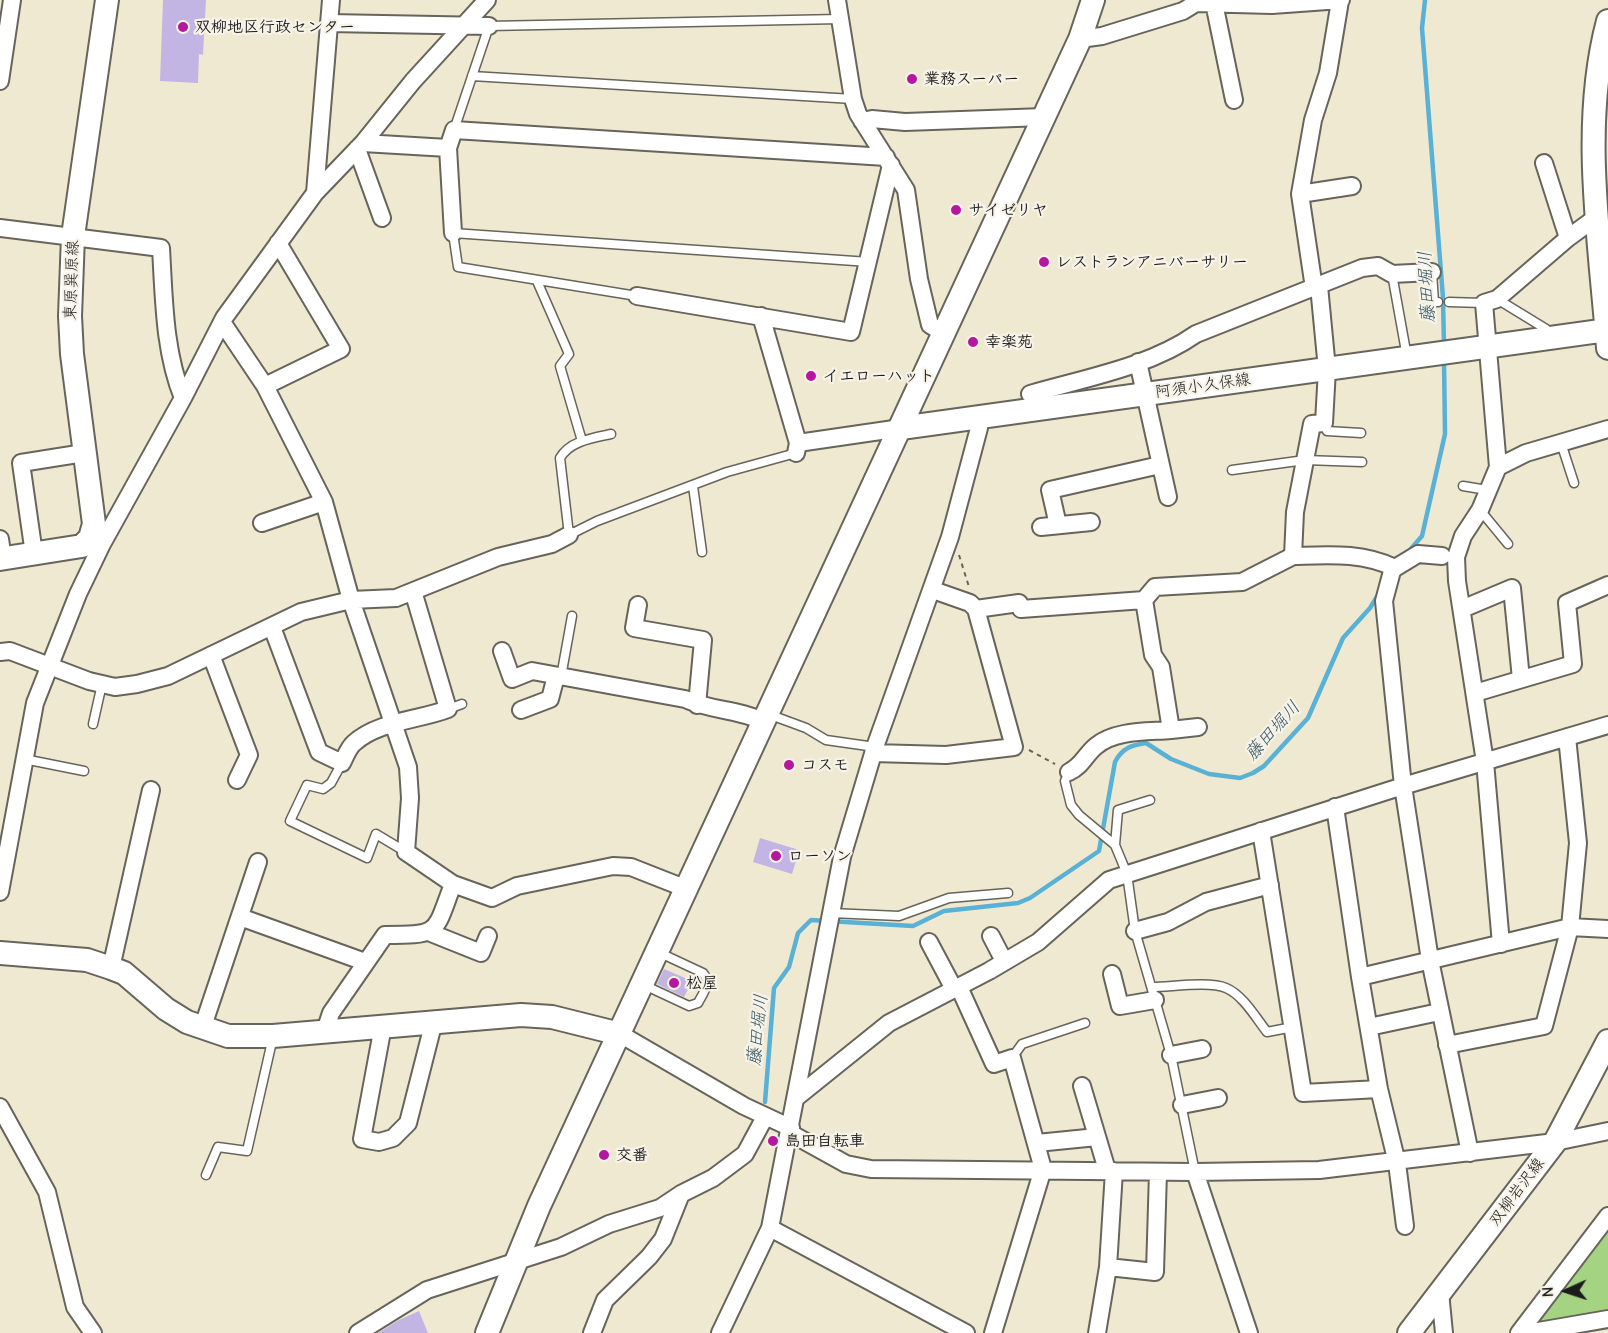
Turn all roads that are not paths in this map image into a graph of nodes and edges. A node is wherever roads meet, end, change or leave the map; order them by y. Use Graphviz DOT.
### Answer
graph roads {
  1 [pos="107,0"];
  2 [pos="331,0"];
  3 [pos="487,0"];
  4 [pos="837,0"];
  5 [pos="1093,0"];
  6 [pos="1341,1"];
  7 [pos="1214,3"];
  8 [pos="7,5"];
  9 [pos="840,19"];
  10 [pos="1608,21"];
  11 [pos="328,23"];
  12 [pos="465,26"];
  13 [pos="489,26"];
  14 [pos="1080,39"];
  15 [pos="472,76"];
  16 [pos="0,81"];
  17 [pos="853,99"];
  18 [pos="1234,100"];
  19 [pos="1044,117"];
  20 [pos="862,121"];
  21 [pos="454,130"];
  22 [pos="360,146"];
  23 [pos="1601,146"];
  24 [pos="448,148"];
  25 [pos="889,161"];
  26 [pos="1544,163"];
  27 [pos="1352,186"];
  28 [pos="315,193"];
  29 [pos="1300,194"];
  30 [pos="1602,214"];
  31 [pos="382,218"];
  32 [pos="0,228"];
  33 [pos="453,233"];
  34 [pos="73,236"];
  35 [pos="1568,238"];
  36 [pos="278,243"];
  37 [pos="869,262"];
  38 [pos="1432,272"];
  39 [pos="1392,274"];
  40 [pos="537,281"];
  41 [pos="1605,281"];
  42 [pos="1316,287"];
  43 [pos="637,296"];
  44 [pos="1490,301"];
  45 [pos="1438,302"];
  46 [pos="1449,302"];
  47 [pos="762,316"];
  48 [pos="222,322"];
  49 [pos="1546,329"];
  50 [pos="945,334"];
  51 [pos="1608,336"];
  52 [pos="1488,346"];
  53 [pos="1407,358"];
  54 [pos="1138,362"];
  55 [pos="1327,369"];
  56 [pos="265,386"];
  57 [pos="1030,394"];
  58 [pos="1145,394"];
  59 [pos="183,399"];
  60 [pos="1324,423"];
  61 [pos="901,428"];
  62 [pos="980,428"];
  63 [pos="1608,429"];
  64 [pos="1361,433"];
  65 [pos="611,434"];
  66 [pos="582,441"];
  67 [pos="1562,443"];
  68 [pos="797,448"];
  69 [pos="84,453"];
  70 [pos="1305,460"];
  71 [pos="1362,462"];
  72 [pos="1160,465"];
  73 [pos="1498,468"];
  74 [pos="1232,470"];
  75 [pos="1574,483"];
  76 [pos="693,486"];
  77 [pos="1463,486"];
  78 [pos="1487,490"];
  79 [pos="1168,497"];
  80 [pos="324,501"];
  81 [pos="1480,510"];
  82 [pos="1091,522"];
  83 [pos="262,523"];
  84 [pos="569,535"];
  85 [pos="1508,544"];
  86 [pos="702,552"];
  87 [pos="34,554"];
  88 [pos="1442,555"];
  89 [pos="1,556"];
  90 [pos="1293,556"];
  91 [pos="1390,566"];
  92 [pos="1608,585"];
  93 [pos="933,590"];
  94 [pos="413,591"];
  95 [pos="351,600"];
  96 [pos="1144,600"];
  97 [pos="638,605"];
  98 [pos="976,609"];
  99 [pos="1462,609"];
  100 [pos="572,616"];
  101 [pos="272,627"];
  102 [pos="502,651"];
  103 [pos="0,652"];
  104 [pos="211,655"];
  105 [pos="52,667"];
  106 [pos="558,676"];
  107 [pos="1521,679"];
  108 [pos="102,684"];
  109 [pos="1475,693"];
  110 [pos="697,705"];
  111 [pos="521,710"];
  112 [pos="766,718"];
  113 [pos="394,723"];
  114 [pos="93,724"];
  115 [pos="1608,725"];
  116 [pos="1198,727"];
  117 [pos="1171,730"];
  118 [pos="1567,737"];
  119 [pos="874,750"];
  120 [pos="23,759"];
  121 [pos="1485,762"];
  122 [pos="342,763"];
  123 [pos="84,771"];
  124 [pos="1069,772"];
  125 [pos="237,780"];
  126 [pos="1403,786"];
  127 [pos="151,790"];
  128 [pos="1150,800"];
  129 [pos="1335,807"];
  130 [pos="1261,831"];
  131 [pos="1111,842"];
  132 [pos="405,852"];
  133 [pos="258,862"];
  134 [pos="1127,874"];
  135 [pos="453,884"];
  136 [pos="1270,885"];
  137 [pos="687,889"];
  138 [pos="0,892"];
  139 [pos="1008,893"];
  140 [pos="240,917"];
  141 [pos="830,918"];
  142 [pos="1570,927"];
  143 [pos="1608,929"];
  144 [pos="1136,931"];
  145 [pos="431,933"];
  146 [pos="488,936"];
  147 [pos="991,936"];
  148 [pos="929,942"];
  149 [pos="1500,944"];
  150 [pos="658,952"];
  151 [pos="0,953"];
  152 [pos="1430,960"];
  153 [pos="1004,961"];
  154 [pos="365,962"];
  155 [pos="111,968"];
  156 [pos="1112,974"];
  157 [pos="1360,977"];
  158 [pos="643,984"];
  159 [pos="956,988"];
  160 [pos="1154,994"];
  161 [pos="1439,1012"];
  162 [pos="434,1021"];
  163 [pos="1085,1023"];
  164 [pos="382,1026"];
  165 [pos="1369,1026"];
  166 [pos="1293,1027"];
  167 [pos="202,1029"];
  168 [pos="325,1031"];
  169 [pos="620,1034"];
  170 [pos="273,1036"];
  171 [pos="1608,1041"];
  172 [pos="1447,1045"];
  173 [pos="1202,1049"];
  174 [pos="1172,1055"];
  175 [pos="1012,1058"];
  176 [pos="1082,1086"];
  177 [pos="1379,1089"];
  178 [pos="797,1097"];
  179 [pos="1218,1098"];
  180 [pos="1182,1105"];
  181 [pos="0,1107"];
  182 [pos="765,1117"];
  183 [pos="790,1131"];
  184 [pos="1608,1131"];
  185 [pos="1097,1137"];
  186 [pos="1555,1142"];
  187 [pos="1037,1143"];
  188 [pos="1470,1153"];
  189 [pos="1396,1162"];
  190 [pos="1043,1169"];
  191 [pos="1110,1171"];
  192 [pos="1158,1172"];
  193 [pos="1195,1172"];
  194 [pos="206,1175"];
  195 [pos="681,1194"];
  196 [pos="1608,1216"];
  197 [pos="1405,1226"];
  198 [pos="770,1228"];
  199 [pos="514,1263"];
  200 [pos="1108,1267"];
  201 [pos="1440,1292"];
  202 [pos="1608,1319"];
  203 [pos="93,1333"];
  204 [pos="358,1333"];
  205 [pos="487,1333"];
  206 [pos="592,1333"];
  207 [pos="720,1333"];
  208 [pos="966,1333"];
  209 [pos="993,1333"];
  210 [pos="1096,1333"];
  211 [pos="1249,1333"];
  212 [pos="1410,1333"];
  213 [pos="1443,1333"];
  214 [pos="1520,1333"];
  215 [pos="1527,1333"];
  1 -- 34 [label="street, 東原巽原線"];
  2 -- 11 [label="street"];
  3 -- 12 [label="street"];
  4 -- 9 [label="street"];
  5 -- 14 [label="street"];
  6 -- 7 [label="street"];
  6 -- 29 [label="street"];
  7 -- 14 [label="street"];
  7 -- 18 [label="street"];
  8 -- 16 [label="street"];
  9 -- 13 [label="lane"];
  9 -- 17 [label="street"];
  10 -- 23 [label="street"];
  11 -- 12 [label="street"];
  11 -- 28 [label="street"];
  12 -- 13 [label="street"];
  12 -- 22 [label="street"];
  13 -- 15 [label="lane"];
  14 -- 19 [label="street"];
  15 -- 17 [label="lane"];
  15 -- 21 [label="lane"];
  17 -- 20 [label="street"];
  19 -- 20 [label="street"];
  19 -- 50 [label="street"];
  20 -- 25 [label="street"];
  21 -- 24 [label="street"];
  21 -- 25 [label="street"];
  22 -- 24 [label="street"];
  22 -- 28 [label="street"];
  22 -- 31 [label="street"];
  23 -- 30 [label="street"];
  24 -- 33 [label="street"];
  25 -- 37 [label="street"];
  25 -- 50 [label="street"];
  26 -- 35 [label="street"];
  27 -- 29 [label="street"];
  28 -- 36 [label="street"];
  29 -- 42 [label="street"];
  30 -- 35 [label="street"];
  30 -- 41 [label="street"];
  32 -- 34 [label="street"];
  33 -- 37 [label="lane"];
  33 -- 40 [label="lane"];
  34 -- 59 [label="street"];
  34 -- 69 [label="street, 東原巽原線"];
  35 -- 44 [label="street"];
  36 -- 48 [label="street"];
  36 -- 56 [label="street"];
  37 -- 47 [label="street"];
  38 -- 39 [label="street"];
  38 -- 45 [label="lane"];
  39 -- 42 [label="street"];
  39 -- 53 [label="lane"];
  40 -- 43 [label="lane"];
  40 -- 66 [label="lane"];
  41 -- 51 [label="street"];
  42 -- 54 [label="street"];
  42 -- 55 [label="street"];
  43 -- 47 [label="street"];
  44 -- 46 [label="lane"];
  44 -- 49 [label="lane"];
  44 -- 52 [label="street"];
  47 -- 68 [label="street"];
  48 -- 56 [label="street"];
  48 -- 59 [label="street"];
  50 -- 61 [label="street"];
  51 -- 52 [label="street, 阿須小久保線"];
  52 -- 53 [label="street, 阿須小久保線"];
  52 -- 73 [label="street"];
  53 -- 55 [label="street, 阿須小久保線"];
  54 -- 57 [label="street"];
  54 -- 58 [label="street"];
  55 -- 58 [label="street, 阿須小久保線"];
  55 -- 60 [label="street"];
  56 -- 80 [label="street"];
  58 -- 61 [label="street, 阿須小久保線"];
  58 -- 72 [label="street"];
  59 -- 105 [label="street"];
  60 -- 64 [label="lane"];
  60 -- 70 [label="street"];
  61 -- 68 [label="street, 阿須小久保線"];
  61 -- 112 [label="street"];
  62 -- 93 [label="street"];
  63 -- 67 [label="street"];
  65 -- 66 [label="lane"];
  66 -- 84 [label="lane"];
  67 -- 73 [label="street"];
  67 -- 75 [label="lane"];
  68 -- 76 [label="lane"];
  69 -- 87 [label="street, 東原巽原線"];
  69 -- 87 [label="street"];
  70 -- 71 [label="lane"];
  70 -- 74 [label="lane"];
  70 -- 90 [label="street"];
  72 -- 79 [label="street"];
  72 -- 82 [label="street"];
  73 -- 78 [label="street"];
  76 -- 84 [label="lane"];
  76 -- 86 [label="lane"];
  77 -- 78 [label="lane"];
  78 -- 81 [label="street"];
  80 -- 83 [label="street"];
  80 -- 95 [label="street"];
  81 -- 85 [label="lane"];
  81 -- 99 [label="street"];
  84 -- 94 [label="street"];
  87 -- 89 [label="street"];
  88 -- 91 [label="street"];
  90 -- 91 [label="street"];
  90 -- 96 [label="street"];
  91 -- 126 [label="street"];
  92 -- 107 [label="street"];
  93 -- 98 [label="street"];
  93 -- 119 [label="street"];
  94 -- 95 [label="street"];
  94 -- 113 [label="street"];
  95 -- 101 [label="street"];
  95 -- 113 [label="street"];
  96 -- 98 [label="street"];
  96 -- 117 [label="street"];
  97 -- 110 [label="street"];
  98 -- 119 [label="street"];
  99 -- 107 [label="street"];
  99 -- 109 [label="street"];
  100 -- 106 [label="lane"];
  101 -- 104 [label="street"];
  101 -- 122 [label="street"];
  102 -- 106 [label="street"];
  103 -- 105 [label="street"];
  104 -- 108 [label="street"];
  104 -- 125 [label="street"];
  105 -- 108 [label="street"];
  105 -- 120 [label="street"];
  106 -- 110 [label="street"];
  106 -- 111 [label="street"];
  107 -- 109 [label="street"];
  108 -- 114 [label="lane"];
  109 -- 121 [label="street"];
  110 -- 112 [label="street"];
  112 -- 119 [label="lane"];
  112 -- 137 [label="street"];
  113 -- 122 [label="street"];
  113 -- 132 [label="street"];
  115 -- 118 [label="street"];
  116 -- 117 [label="street"];
  117 -- 124 [label="street"];
  118 -- 121 [label="street"];
  118 -- 142 [label="street"];
  119 -- 141 [label="street"];
  120 -- 123 [label="lane"];
  120 -- 138 [label="street"];
  121 -- 126 [label="street"];
  121 -- 149 [label="street"];
  122 -- 132 [label="lane"];
  124 -- 131 [label="lane"];
  126 -- 129 [label="street"];
  126 -- 152 [label="street"];
  127 -- 155 [label="street"];
  128 -- 131 [label="lane"];
  129 -- 130 [label="street"];
  129 -- 157 [label="street"];
  130 -- 134 [label="street"];
  130 -- 136 [label="street"];
  131 -- 134 [label="lane"];
  132 -- 135 [label="street"];
  133 -- 140 [label="street"];
  134 -- 144 [label="lane"];
  134 -- 153 [label="street"];
  135 -- 137 [label="street"];
  135 -- 145 [label="street"];
  136 -- 144 [label="street"];
  136 -- 166 [label="street"];
  137 -- 150 [label="street"];
  139 -- 141 [label="lane"];
  140 -- 154 [label="street"];
  140 -- 167 [label="street"];
  141 -- 178 [label="street"];
  142 -- 143 [label="street"];
  142 -- 149 [label="street"];
  142 -- 172 [label="street"];
  144 -- 160 [label="lane"];
  145 -- 146 [label="street"];
  145 -- 154 [label="street"];
  147 -- 153 [label="street"];
  148 -- 159 [label="street"];
  149 -- 152 [label="street"];
  150 -- 158 [label="street"];
  150 -- 158 [label="lane"];
  151 -- 155 [label="street"];
  152 -- 157 [label="street"];
  152 -- 161 [label="street"];
  153 -- 159 [label="street"];
  154 -- 168 [label="street"];
  155 -- 167 [label="street"];
  156 -- 160 [label="street"];
  157 -- 165 [label="street"];
  158 -- 169 [label="street"];
  159 -- 175 [label="street"];
  159 -- 178 [label="street"];
  160 -- 166 [label="lane"];
  160 -- 174 [label="lane"];
  161 -- 165 [label="street"];
  161 -- 172 [label="street"];
  162 -- 164 [label="street"];
  162 -- 164 [label="street"];
  162 -- 169 [label="street"];
  163 -- 175 [label="lane"];
  164 -- 168 [label="street"];
  165 -- 177 [label="street"];
  166 -- 177 [label="street"];
  167 -- 170 [label="street"];
  168 -- 170 [label="street"];
  169 -- 182 [label="street"];
  169 -- 199 [label="street"];
  170 -- 194 [label="lane"];
  171 -- 186 [label="street, 双柳岩沢線"];
  172 -- 188 [label="street"];
  173 -- 174 [label="street"];
  174 -- 180 [label="lane"];
  175 -- 187 [label="street"];
  176 -- 185 [label="street"];
  177 -- 189 [label="street"];
  178 -- 183 [label="street"];
  179 -- 180 [label="street"];
  180 -- 193 [label="lane"];
  181 -- 203 [label="street"];
  182 -- 183 [label="street"];
  182 -- 195 [label="street"];
  183 -- 190 [label="street"];
  183 -- 198 [label="street"];
  184 -- 186 [label="street"];
  185 -- 187 [label="street"];
  185 -- 191 [label="street"];
  186 -- 188 [label="street"];
  186 -- 201 [label="street, 双柳岩沢線"];
  187 -- 190 [label="street"];
  188 -- 189 [label="street"];
  189 -- 193 [label="street"];
  189 -- 197 [label="street"];
  190 -- 191 [label="street"];
  190 -- 209 [label="street"];
  191 -- 192 [label="street"];
  191 -- 200 [label="street"];
  192 -- 193 [label="street"];
  192 -- 200 [label="street"];
  193 -- 211 [label="street"];
  195 -- 199 [label="street"];
  195 -- 206 [label="street"];
  196 -- 214 [label="street"];
  198 -- 207 [label="street"];
  198 -- 208 [label="street"];
  199 -- 204 [label="street"];
  199 -- 205 [label="street"];
  200 -- 210 [label="street"];
  201 -- 212 [label="street, 双柳岩沢線"];
  201 -- 213 [label="street"];
  202 -- 215 [label="street"];
}
